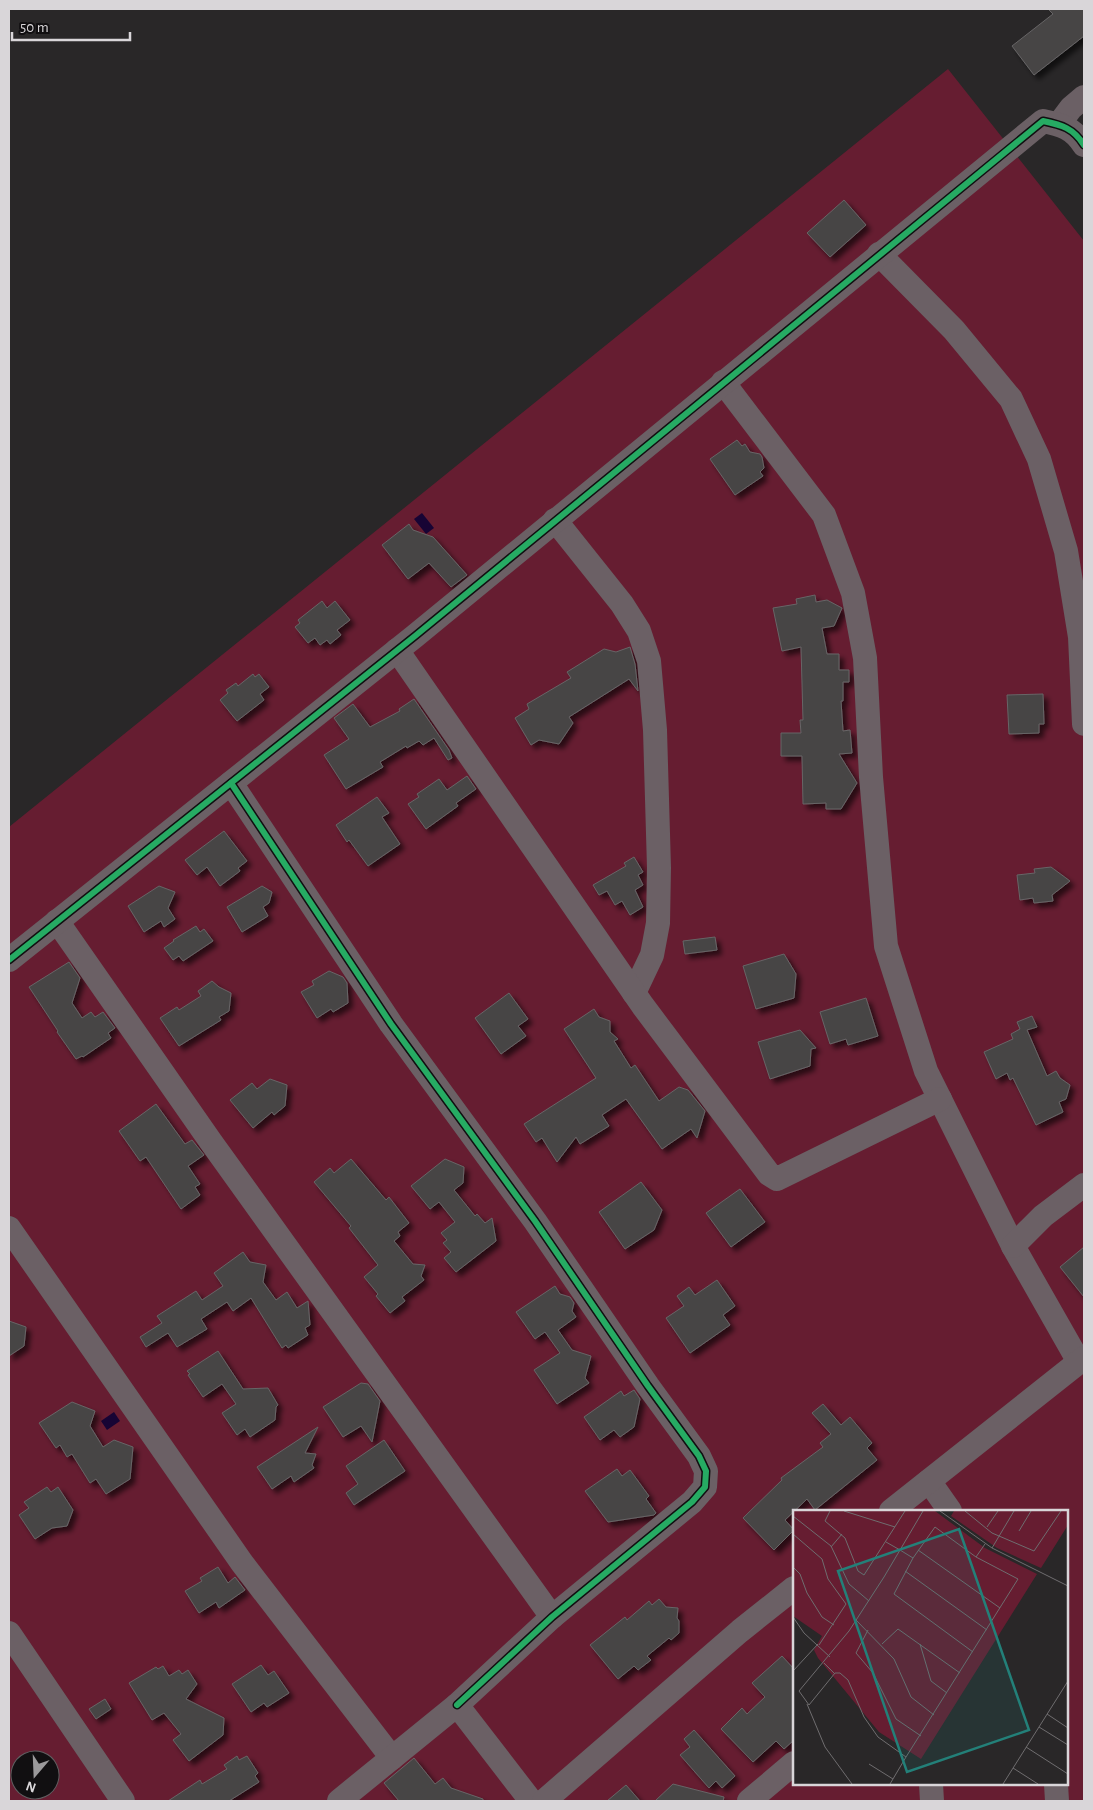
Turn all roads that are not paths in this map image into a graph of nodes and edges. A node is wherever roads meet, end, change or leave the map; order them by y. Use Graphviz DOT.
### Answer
graph roads {
  1 [pos="1084,97"];
  2 [pos="1059,124"];
  3 [pos="1084,144"];
  4 [pos="879,254"];
  5 [pos="723,382"];
  6 [pos="555,520"];
  7 [pos="397,650"];
  8 [pos="1084,724"];
  9 [pos="231,783"];
  10 [pos="57,921"];
  11 [pos="9,960"];
  12 [pos="634,993"];
  13 [pos="940,1099"];
  14 [pos="1084,1185"];
  15 [pos="9,1228"];
  16 [pos="1013,1246"];
  17 [pos="1082,1360"];
  18 [pos="929,1481"];
  19 [pos="892,1510"];
  20 [pos="949,1510"];
  21 [pos="793,1589"];
  22 [pos="552,1616"];
  23 [pos="9,1633"];
  24 [pos="457,1705"];
  25 [pos="392,1758"];
  26 [pos="793,1764"];
  27 [pos="931,1785"];
  28 [pos="1056,1785"];
  29 [pos="124,1801"];
  30 [pos="339,1801"];
  31 [pos="531,1801"];
  32 [pos="544,1801"];
  33 [pos="749,1801"];
  34 [pos="932,1801"];
  35 [pos="1057,1801"];
  1 -- 2 [label="street"];
  2 -- 3 [label="street"];
  2 -- 4 [label="street"];
  4 -- 5 [label="street"];
  4 -- 8 [label="street"];
  5 -- 6 [label="street"];
  5 -- 13 [label="street"];
  6 -- 7 [label="street"];
  6 -- 12 [label="street"];
  7 -- 9 [label="street"];
  7 -- 12 [label="street"];
  9 -- 10 [label="street"];
  9 -- 22 [label="street"];
  10 -- 11 [label="street"];
  10 -- 22 [label="street"];
  12 -- 13 [label="street"];
  13 -- 16 [label="street"];
  14 -- 16 [label="street"];
  15 -- 25 [label="street"];
  16 -- 17 [label="street"];
  17 -- 18 [label="street"];
  18 -- 19 [label="street"];
  18 -- 20 [label="street"];
  21 -- 32 [label="street"];
  22 -- 24 [label="street"];
  23 -- 29 [label="street"];
  24 -- 25 [label="street"];
  24 -- 31 [label="street"];
  25 -- 30 [label="street"];
  26 -- 33 [label="street"];
  27 -- 34 [label="street"];
  28 -- 35 [label="street"];
}
